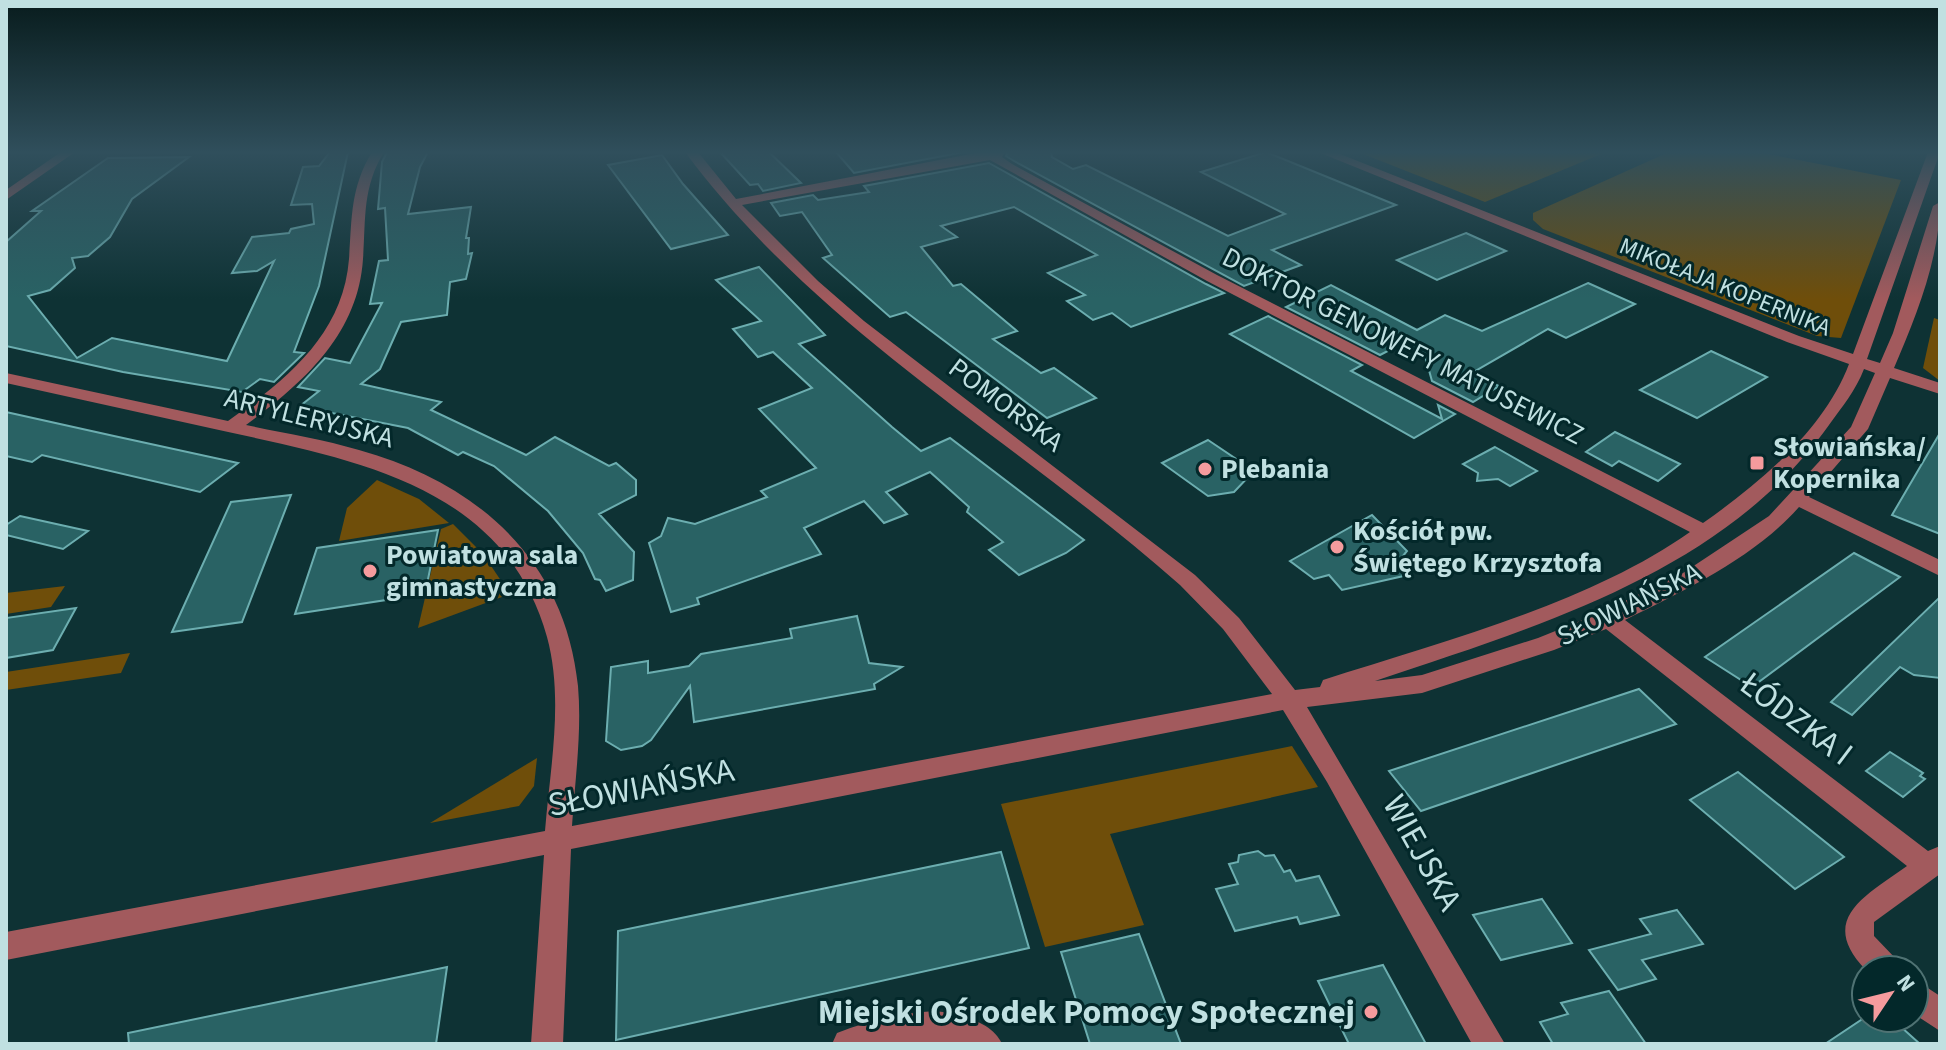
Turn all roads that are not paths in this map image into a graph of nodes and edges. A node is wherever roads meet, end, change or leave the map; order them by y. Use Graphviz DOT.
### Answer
graph roads {
  1 [pos="358,201"];
  2 [pos="744,201"];
  3 [pos="1078,201"];
  4 [pos="1448,201"];
  5 [pos="1917,201"];
  6 [pos="733,203"];
  7 [pos="1940,206"];
  8 [pos="1859,363"];
  9 [pos="1887,372"];
  10 [pos="6,378"];
  11 [pos="1940,389"];
  12 [pos="232,427"];
  13 [pos="1796,498"];
  14 [pos="1707,533"];
  15 [pos="1940,569"];
  16 [pos="1608,619"];
  17 [pos="1289,700"];
  18 [pos="558,841"];
  19 [pos="1934,862"];
  20 [pos="6,946"];
  21 [pos="1873,954"];
  22 [pos="547,1044"];
  23 [pos="848,1044"];
  24 [pos="986,1044"];
  25 [pos="1489,1044"];
  1 -- 12 [label="street"];
  2 -- 6 [label="street"];
  3 -- 14 [label="street, DOKTOR GENOWEFY MATUSEWICZ"];
  4 -- 8 [label="street, MIKOŁAJA KOPERNIKA"];
  5 -- 8 [label="street, SŁOWIAŃSKA"];
  6 -- 17 [label="street, POMORSKA"];
  7 -- 9 [label="street, SŁOWIAŃSKA"];
  8 -- 9 [label="street, MIKOŁAJA KOPERNIKA"];
  8 -- 14 [label="street, SŁOWIAŃSKA"];
  9 -- 11 [label="street, MIKOŁAJA KOPERNIKA"];
  9 -- 13 [label="street, SŁOWIAŃSKA"];
  10 -- 12 [label="street, ARTYLERYJSKA"];
  12 -- 18 [label="street, ARTYLERYJSKA"];
  13 -- 15 [label="street"];
  13 -- 16 [label="street, SŁOWIAŃSKA"];
  14 -- 17 [label="street, SŁOWIAŃSKA"];
  16 -- 17 [label="street, SŁOWIAŃSKA"];
  16 -- 19 [label="street, ŁÓDZKA I"];
  17 -- 18 [label="street, SŁOWIAŃSKA"];
  17 -- 25 [label="street, WIEJSKA"];
  18 -- 20 [label="street, SŁOWIAŃSKA"];
  18 -- 22 [label="street, ARTYLERYJSKA"];
  19 -- 21 [label="street"];
  23 -- 24 [label="street"];
}
